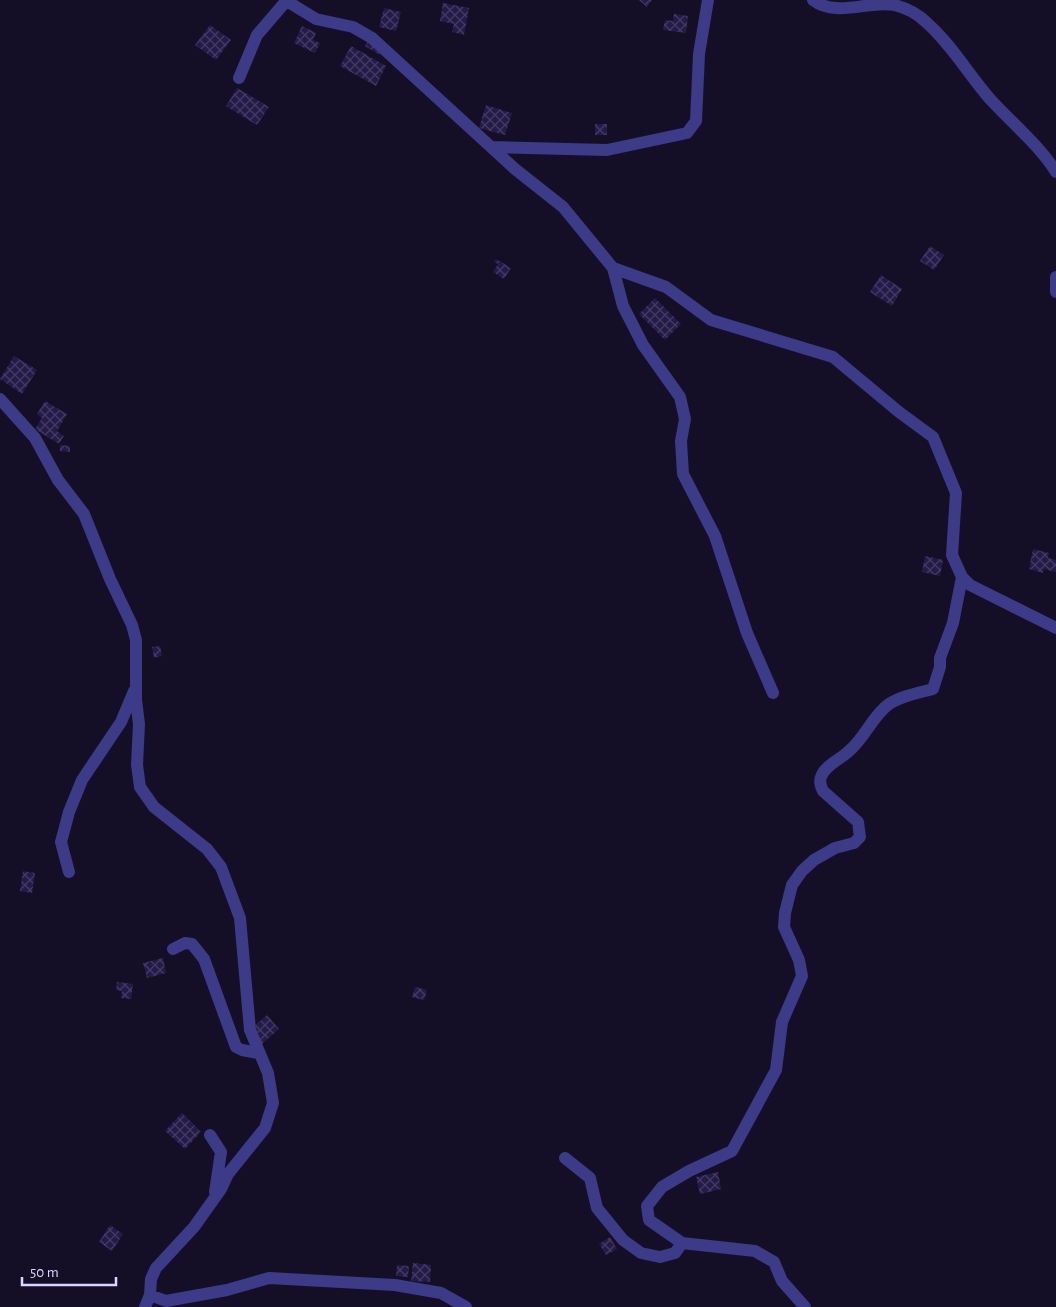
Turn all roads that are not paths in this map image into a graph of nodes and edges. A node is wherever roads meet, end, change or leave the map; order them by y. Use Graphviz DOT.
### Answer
graph roads {
  1 [pos="286,0"];
  2 [pos="708,0"];
  3 [pos="813,0"];
  4 [pos="239,78"];
  5 [pos="493,147"];
  6 [pos="1056,172"];
  7 [pos="613,268"];
  8 [pos="1056,277"];
  9 [pos="1056,292"];
  10 [pos="0,398"];
  11 [pos="962,577"];
  12 [pos="1056,628"];
  13 [pos="136,686"];
  14 [pos="773,693"];
  15 [pos="69,872"];
  16 [pos="173,949"];
  17 [pos="258,1053"];
  18 [pos="210,1135"];
  19 [pos="565,1158"];
  20 [pos="215,1197"];
  21 [pos="682,1243"];
  22 [pos="150,1294"];
  23 [pos="145,1307"];
  24 [pos="466,1307"];
  25 [pos="805,1307"];
  1 -- 4 [label="street"];
  1 -- 5 [label="street"];
  2 -- 5 [label="street"];
  3 -- 6 [label="street"];
  5 -- 7 [label="street"];
  7 -- 11 [label="street"];
  7 -- 14 [label="street"];
  8 -- 9 [label="street"];
  10 -- 13 [label="street"];
  11 -- 12 [label="street"];
  11 -- 21 [label="street"];
  13 -- 15 [label="street"];
  13 -- 17 [label="street"];
  16 -- 17 [label="street"];
  17 -- 20 [label="street"];
  18 -- 20 [label="street"];
  19 -- 21 [label="street"];
  20 -- 22 [label="street"];
  21 -- 25 [label="street"];
  22 -- 23 [label="street"];
  22 -- 24 [label="street"];
}
